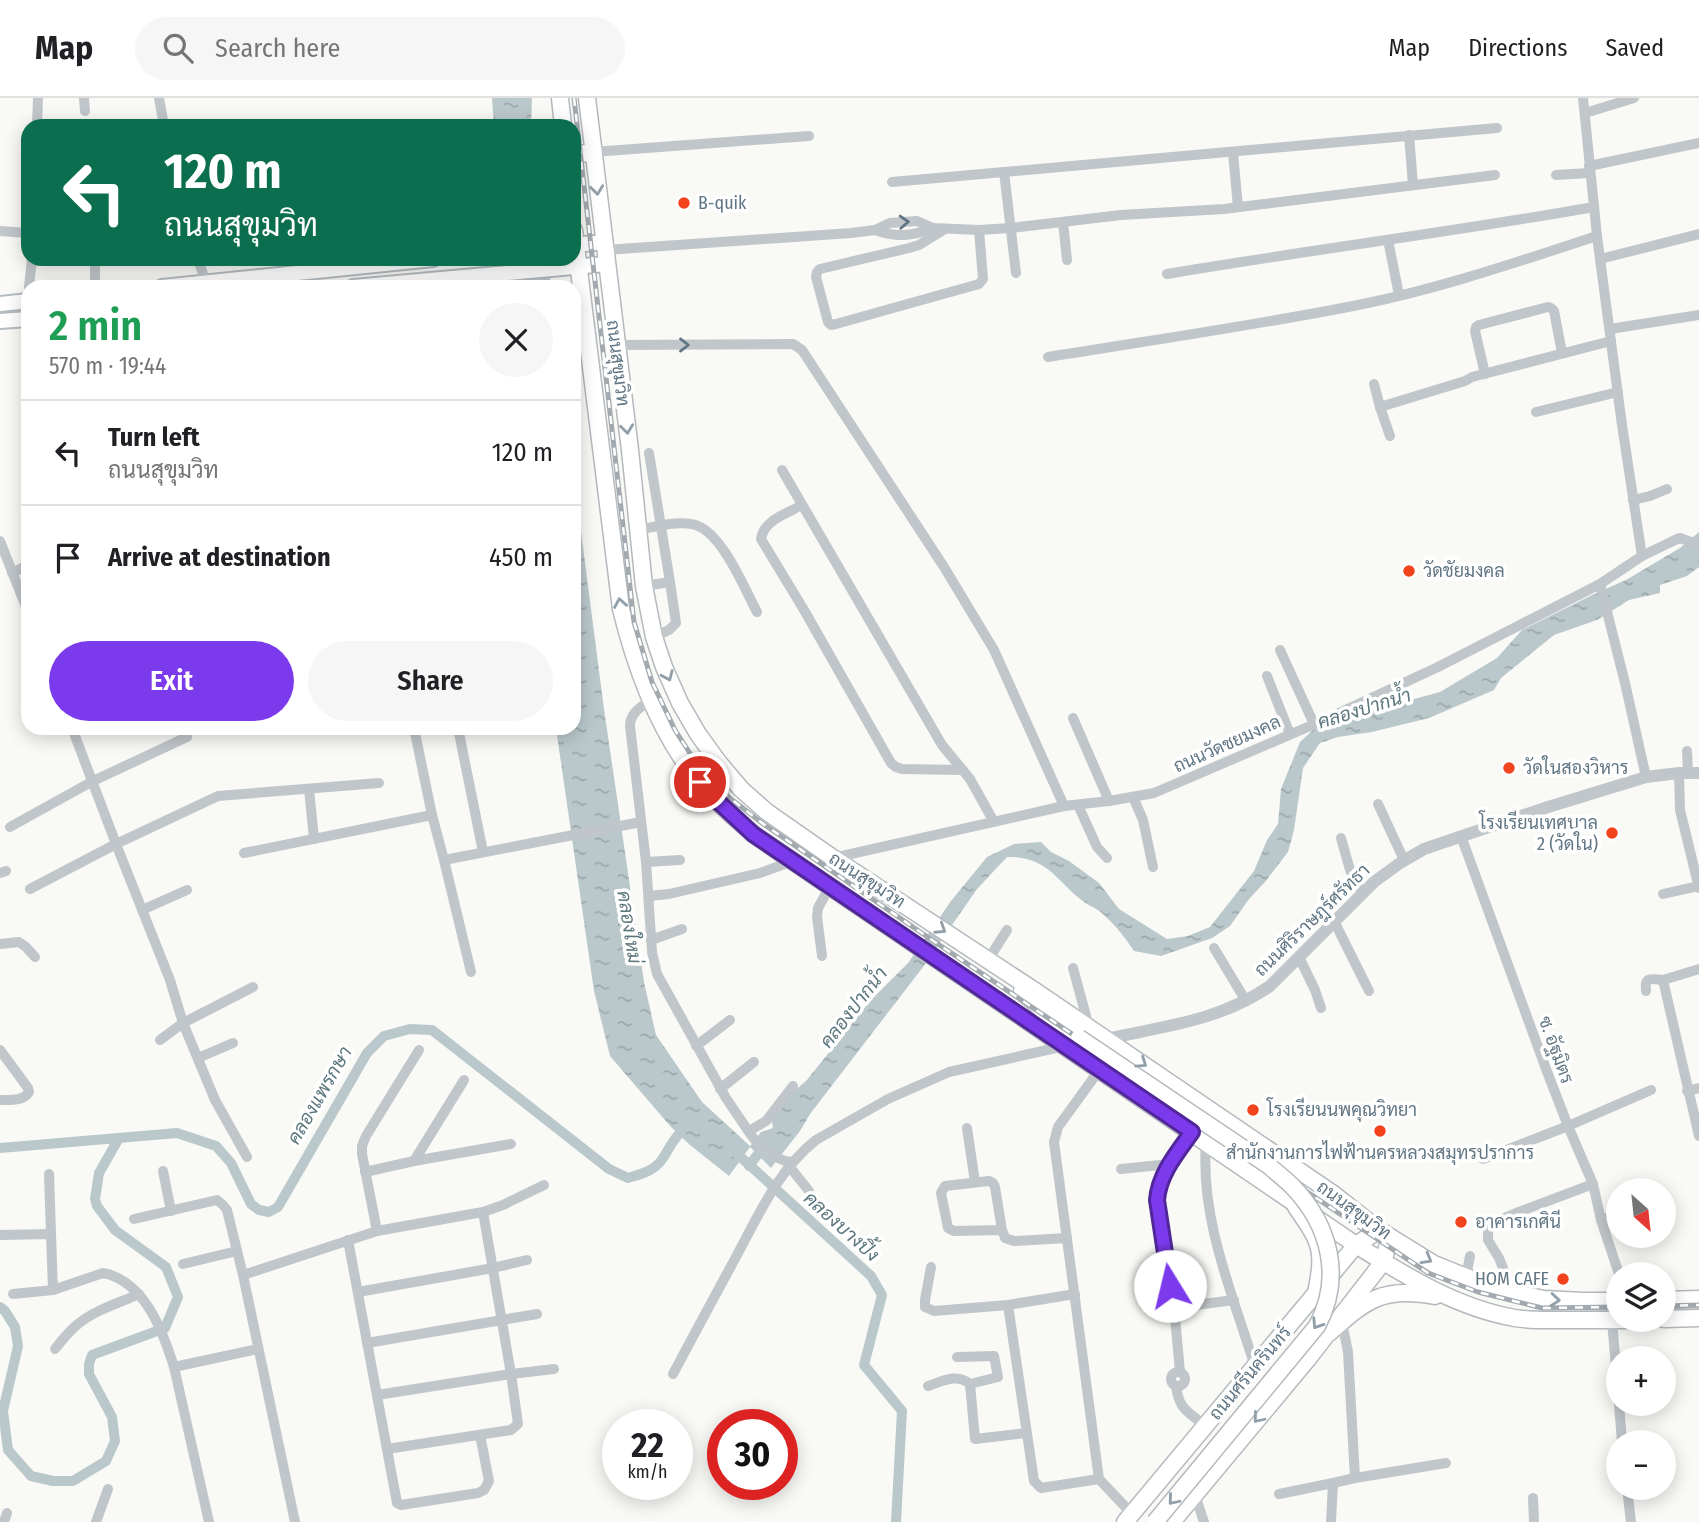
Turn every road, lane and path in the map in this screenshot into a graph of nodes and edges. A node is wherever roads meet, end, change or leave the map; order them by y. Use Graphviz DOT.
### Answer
graph roads {
  1 [pos="38,98"];
  2 [pos="84,98"];
  3 [pos="159,98"];
  4 [pos="560,98"];
  5 [pos="587,98"];
  6 [pos="1583,98"];
  7 [pos="1634,98"];
  8 [pos="85,111"];
  9 [pos="1585,113"];
  10 [pos="37,119"];
  11 [pos="163,119"];
  12 [pos="562,119"];
  13 [pos="1497,128"];
  14 [pos="1409,135"];
  15 [pos="809,136"];
  16 [pos="1699,143"];
  17 [pos="593,152"];
  18 [pos="1233,153"];
  19 [pos="581,154"];
  20 [pos="1589,169"];
  21 [pos="1004,172"];
  22 [pos="1495,174"];
  23 [pos="1556,175"];
  24 [pos="892,182"];
  25 [pos="1413,185"];
  26 [pos="1238,207"];
  27 [pos="1594,207"];
  28 [pos="1063,222"];
  29 [pos="1011,228"];
  30 [pos="945,229"];
  31 [pos="979,230"];
  32 [pos="0,231"];
  33 [pos="21,232"];
  34 [pos="1699,234"];
  35 [pos="1597,236"];
  36 [pos="1388,240"];
  37 [pos="581,242"];
  38 [pos="605,252"];
  39 [pos="1600,259"];
  40 [pos="1067,260"];
  41 [pos="581,264"];
  42 [pos="295,266"];
  43 [pos="578,266"];
  44 [pos="1016,273"];
  45 [pos="1167,274"];
  46 [pos="222,280"];
  47 [pos="438,280"];
  48 [pos="580,280"];
  49 [pos="581,290"];
  50 [pos="1399,295"];
  51 [pos="21,301"];
  52 [pos="0,304"];
  53 [pos="1699,315"];
  54 [pos="21,319"];
  55 [pos="0,321"];
  56 [pos="1610,329"];
  57 [pos="1611,341"];
  58 [pos="616,345"];
  59 [pos="1562,354"];
  60 [pos="1048,357"];
  61 [pos="1485,374"];
  62 [pos="1374,384"];
  63 [pos="1618,392"];
  64 [pos="1380,407"];
  65 [pos="1536,412"];
  66 [pos="1390,436"];
  67 [pos="649,453"];
  68 [pos="782,470"];
  69 [pos="1667,489"];
  70 [pos="1633,500"];
  71 [pos="802,505"];
  72 [pos="661,525"];
  73 [pos="638,530"];
  74 [pos="0,541"];
  75 [pos="1699,545"];
  76 [pos="1642,556"];
  77 [pos="21,568"];
  78 [pos="12,573"];
  79 [pos="670,582"];
  80 [pos="644,586"];
  81 [pos="1600,587"];
  82 [pos="21,595"];
  83 [pos="757,612"];
  84 [pos="654,636"];
  85 [pos="1280,650"];
  86 [pos="1267,676"];
  87 [pos="650,699"];
  88 [pos="1073,718"];
  89 [pos="1314,724"];
  90 [pos="1290,734"];
  91 [pos="75,735"];
  92 [pos="415,735"];
  93 [pos="459,735"];
  94 [pos="187,737"];
  95 [pos="1687,751"];
  96 [pos="963,770"];
  97 [pos="1689,773"];
  98 [pos="1646,777"];
  99 [pos="93,781"];
  100 [pos="379,783"];
  101 [pos="309,789"];
  102 [pos="1133,797"];
  103 [pos="1109,801"];
  104 [pos="1378,804"];
  105 [pos="1078,805"];
  106 [pos="1064,806"];
  107 [pos="432,815"];
  108 [pos="641,822"];
  109 [pos="994,822"];
  110 [pos="10,827"];
  111 [pos="1461,836"];
  112 [pos="1341,838"];
  113 [pos="314,839"];
  114 [pos="116,844"];
  115 [pos="483,852"];
  116 [pos="244,853"];
  117 [pos="833,858"];
  118 [pos="1107,858"];
  119 [pos="444,860"];
  120 [pos="680,860"];
  121 [pos="1405,860"];
  122 [pos="794,861"];
  123 [pos="646,862"];
  124 [pos="1153,867"];
  125 [pos="830,886"];
  126 [pos="1699,887"];
  127 [pos="30,888"];
  128 [pos="187,890"];
  129 [pos="1363,893"];
  130 [pos="1663,894"];
  131 [pos="649,896"];
  132 [pos="142,910"];
  133 [pos="1334,920"];
  134 [pos="682,929"];
  135 [pos="1007,930"];
  136 [pos="651,940"];
  137 [pos="0,944"];
  138 [pos="1214,948"];
  139 [pos="822,956"];
  140 [pos="981,956"];
  141 [pos="35,957"];
  142 [pos="1299,957"];
  143 [pos="1073,968"];
  144 [pos="1699,969"];
  145 [pos="471,972"];
  146 [pos="1663,980"];
  147 [pos="253,987"];
  148 [pos="1370,991"];
  149 [pos="1646,991"];
  150 [pos="1247,1001"];
  151 [pos="1321,1008"];
  152 [pos="730,1020"];
  153 [pos="183,1023"];
  154 [pos="1078,1037"];
  155 [pos="1107,1039"];
  156 [pos="160,1040"];
  157 [pos="233,1043"];
  158 [pos="696,1046"];
  159 [pos="0,1050"];
  160 [pos="419,1050"];
  161 [pos="198,1058"];
  162 [pos="754,1062"];
  163 [pos="1100,1069"];
  164 [pos="464,1080"];
  165 [pos="793,1086"];
  166 [pos="1699,1088"];
  167 [pos="720,1089"];
  168 [pos="1651,1090"];
  169 [pos="1687,1091"];
  170 [pos="0,1100"];
  171 [pos="1568,1126"];
  172 [pos="967,1128"];
  173 [pos="1192,1132"];
  174 [pos="750,1133"];
  175 [pos="1699,1136"];
  176 [pos="1206,1143"];
  177 [pos="511,1144"];
  178 [pos="247,1157"];
  179 [pos="1483,1159"];
  180 [pos="414,1161"];
  181 [pos="1170,1164"];
  182 [pos="788,1165"];
  183 [pos="1121,1169"];
  184 [pos="163,1171"];
  185 [pos="365,1172"];
  186 [pos="49,1174"];
  187 [pos="975,1182"];
  188 [pos="1593,1184"];
  189 [pos="544,1185"];
  190 [pos="809,1191"];
  191 [pos="1332,1193"];
  192 [pos="1290,1200"];
  193 [pos="171,1211"];
  194 [pos="483,1212"];
  195 [pos="1315,1216"];
  196 [pos="1606,1218"];
  197 [pos="134,1219"];
  198 [pos="1601,1220"];
  199 [pos="1002,1230"];
  200 [pos="377,1231"];
  201 [pos="1385,1233"];
  202 [pos="51,1234"];
  203 [pos="0,1235"];
  204 [pos="1067,1238"];
  205 [pos="348,1240"];
  206 [pos="1356,1245"];
  207 [pos="237,1251"];
  208 [pos="1470,1256"];
  209 [pos="527,1260"];
  210 [pos="1383,1262"];
  211 [pos="1615,1262"];
  212 [pos="183,1264"];
  213 [pos="932,1267"];
  214 [pos="493,1268"];
  215 [pos="243,1275"];
  216 [pos="1466,1277"];
  217 [pos="53,1290"];
  218 [pos="358,1292"];
  219 [pos="1316,1293"];
  220 [pos="1513,1293"];
  221 [pos="13,1294"];
  222 [pos="139,1294"];
  223 [pos="1075,1294"];
  224 [pos="1451,1299"];
  225 [pos="1699,1299"];
  226 [pos="1234,1300"];
  227 [pos="1676,1300"];
  228 [pos="1606,1301"];
  229 [pos="1008,1305"];
  230 [pos="1173,1308"];
  231 [pos="537,1314"];
  232 [pos="1699,1318"];
  233 [pos="1676,1319"];
  234 [pos="501,1321"];
  235 [pos="1606,1321"];
  236 [pos="1342,1322"];
  237 [pos="1329,1333"];
  238 [pos="1279,1339"];
  239 [pos="367,1343"];
  240 [pos="55,1349"];
  241 [pos="258,1349"];
  242 [pos="957,1357"];
  243 [pos="1302,1366"];
  244 [pos="174,1367"];
  245 [pos="1255,1367"];
  246 [pos="554,1369"];
  247 [pos="511,1374"];
  248 [pos="673,1374"];
  249 [pos="970,1384"];
  250 [pos="928,1386"];
  251 [pos="377,1395"];
  252 [pos="1205,1426"];
  253 [pos="1026,1433"];
  254 [pos="480,1435"];
  255 [pos="387,1448"];
  256 [pos="1446,1463"];
  257 [pos="1355,1478"];
  258 [pos="1099,1479"];
  259 [pos="1333,1483"];
  260 [pos="108,1489"];
  261 [pos="1279,1494"];
  262 [pos="1195,1495"];
  263 [pos="1533,1498"];
  264 [pos="1628,1500"];
  265 [pos="1128,1518"];
  266 [pos="96,1522"];
  267 [pos="209,1522"];
  268 [pos="295,1522"];
  269 [pos="1155,1522"];
  270 [pos="1172,1522"];
  271 [pos="1203,1522"];
  272 [pos="1332,1522"];
  273 [pos="1534,1522"];
  274 [pos="1631,1522"];
  1 -- 10 [label="street"];
  2 -- 8 [label="street"];
  3 -- 11 [label="street"];
  4 -- 12 [label="main road"];
  5 -- 17 [label="main road, ถนนสุขุมวิท"];
  6 -- 9 [label="street"];
  7 -- 9 [label="street"];
  9 -- 20 [label="street"];
  13 -- 14 [label="street"];
  14 -- 18 [label="street"];
  14 -- 25 [label="street"];
  15 -- 17 [label="street"];
  16 -- 20 [label="street"];
  17 -- 19 [label="main road"];
  17 -- 38 [label="main road, ถนนสุขุมวิท, one-way"];
  18 -- 21 [label="street"];
  18 -- 26 [label="street"];
  20 -- 23 [label="street"];
  20 -- 27 [label="street"];
  21 -- 24 [label="street"];
  21 -- 29 [label="street"];
  22 -- 25 [label="street"];
  25 -- 26 [label="street"];
  26 -- 28 [label="street"];
  27 -- 35 [label="street"];
  27 -- 36 [label="street"];
  28 -- 29 [label="street"];
  28 -- 40 [label="street"];
  29 -- 31 [label="street"];
  29 -- 44 [label="street"];
  30 -- 31 [label="street"];
  30 -- 31 [label="street"];
  30 -- 38 [label="street"];
  32 -- 33 [label="street"];
  34 -- 39 [label="street"];
  35 -- 39 [label="street"];
  35 -- 50 [label="street"];
  36 -- 45 [label="street"];
  36 -- 50 [label="street"];
  37 -- 38 [label="main road"];
  38 -- 41 [label="main road"];
  38 -- 58 [label="main road, ถนนสุขุมวิท"];
  39 -- 56 [label="street"];
  42 -- 46 [label="main road"];
  43 -- 47 [label="main road"];
  48 -- 43 [label="main road, ถนนสุขุมวิท, one-way"];
  87 -- 49 [label="main road, ถนนสุขุมวิท, one-way"];
  50 -- 60 [label="street"];
  51 -- 52 [label="main road"];
  53 -- 56 [label="street"];
  54 -- 55 [label="main road"];
  56 -- 57 [label="street"];
  57 -- 59 [label="street"];
  57 -- 63 [label="street"];
  58 -- 73 [label="main road, ถนนสุขุมวิท, one-way"];
  58 -- 106 [label="street, one-way"];
  59 -- 61 [label="street"];
  59 -- 61 [label="street"];
  61 -- 64 [label="street"];
  62 -- 64 [label="street"];
  63 -- 65 [label="street"];
  63 -- 70 [label="street"];
  64 -- 66 [label="street"];
  67 -- 72 [label="street"];
  68 -- 71 [label="street"];
  69 -- 70 [label="street"];
  70 -- 76 [label="street"];
  71 -- 96 [label="street"];
  71 -- 96 [label="street"];
  72 -- 73 [label="street"];
  72 -- 79 [label="street"];
  72 -- 83 [label="street"];
  73 -- 80 [label="main road, ถนนสุขุมวิท"];
  74 -- 78 [label="street"];
  75 -- 76 [label="street, ถนนวัดชยมงคล"];
  76 -- 81 [label="street, ถนนวัดชยมงคล"];
  77 -- 78 [label="street"];
  78 -- 82 [label="street"];
  79 -- 80 [label="street"];
  79 -- 84 [label="street"];
  80 -- 84 [label="main road, ถนนสุขุมวิท"];
  81 -- 89 [label="street, ถนนวัดชยมงคล"];
  81 -- 98 [label="street"];
  84 -- 117 [label="main road, ถนนสุขุมวิท, one-way"];
  85 -- 89 [label="street"];
  86 -- 90 [label="street"];
  87 -- 108 [label="street"];
  87 -- 122 [label="main road, ถนนสุขุมวิท"];
  88 -- 103 [label="street"];
  89 -- 90 [label="street, ถนนวัดชยมงคล"];
  90 -- 102 [label="street, ถนนวัดชยมงคล"];
  91 -- 99 [label="street"];
  92 -- 107 [label="street"];
  93 -- 115 [label="street"];
  94 -- 99 [label="street"];
  95 -- 97 [label="street"];
  96 -- 109 [label="street"];
  97 -- 98 [label="street, ถนนศิริราษฎร์ศรัทธา"];
  97 -- 126 [label="street"];
  98 -- 111 [label="street, ถนนศิริราษฎร์ศรัทธา"];
  99 -- 110 [label="street"];
  99 -- 114 [label="street"];
  100 -- 101 [label="street"];
  101 -- 113 [label="street"];
  101 -- 114 [label="street"];
  102 -- 103 [label="street, ถนนวัดชยมงคล"];
  102 -- 124 [label="street"];
  103 -- 105 [label="street, ถนนวัดชยมงคล"];
  104 -- 121 [label="street"];
  105 -- 106 [label="street, ถนนวัดชยมงคล"];
  105 -- 118 [label="street"];
  106 -- 109 [label="street, ถนนวัดชยมงคล"];
  107 -- 113 [label="street"];
  107 -- 119 [label="street"];
  108 -- 115 [label="street"];
  108 -- 123 [label="street"];
  109 -- 117 [label="street, ถนนวัดชยมงคล"];
  111 -- 121 [label="street, ถนนศิริราษฎร์ศรัทธา"];
  111 -- 171 [label="street, ซ. อัฐมิตร"];
  112 -- 129 [label="street"];
  113 -- 116 [label="street"];
  114 -- 127 [label="street"];
  114 -- 132 [label="street"];
  115 -- 119 [label="street"];
  117 -- 140 [label="main road, ถนนสุขุมวิท, one-way"];
  119 -- 145 [label="street"];
  120 -- 123 [label="street"];
  121 -- 129 [label="street, ถนนศิริราษฎร์ศรัทธา"];
  122 -- 125 [label="main road, ถนนสุขุมวิท"];
  122 -- 131 [label="street"];
  123 -- 131 [label="street"];
  125 -- 139 [label="street"];
  125 -- 154 [label="main road, ถนนสุขุมวิท"];
  126 -- 130 [label="street"];
  128 -- 132 [label="street"];
  129 -- 133 [label="street, ถนนศิริราษฎร์ศรัทธา"];
  131 -- 136 [label="street"];
  132 -- 153 [label="street"];
  133 -- 142 [label="street, ถนนศิริราษฎร์ศรัทธา"];
  133 -- 148 [label="street"];
  134 -- 136 [label="street"];
  135 -- 140 [label="street"];
  136 -- 158 [label="street"];
  137 -- 141 [label="street"];
  138 -- 150 [label="street"];
  140 -- 154 [label="main road, ถนนสุขุมวิท"];
  142 -- 150 [label="street, ถนนศิริราษฎร์ศรัทธา"];
  142 -- 151 [label="street"];
  143 -- 154 [label="street"];
  144 -- 146 [label="street"];
  146 -- 149 [label="street"];
  146 -- 169 [label="street"];
  147 -- 153 [label="street"];
  150 -- 155 [label="street, ถนนศิริราษฎร์ศรัทธา"];
  152 -- 158 [label="street"];
  153 -- 156 [label="street"];
  153 -- 161 [label="street"];
  154 -- 155 [label="main road, ถนนสุขุมวิท"];
  154 -- 163 [label="main road, ถนนสุขุมวิท"];
  154 -- 182 [label="street"];
  154 -- 269 [label="main road, one-way, bridge"];
  155 -- 191 [label="main road, ถนนสุขุมวิท, one-way"];
  157 -- 161 [label="street"];
  158 -- 167 [label="street"];
  159 -- 170 [label="street"];
  160 -- 185 [label="street"];
  161 -- 178 [label="street"];
  162 -- 167 [label="street"];
  163 -- 173 [label="main road, ถนนสุขุมวิท"];
  163 -- 204 [label="street"];
  164 -- 180 [label="street"];
  165 -- 174 [label="street"];
  166 -- 169 [label="street"];
  167 -- 174 [label="street"];
  168 -- 171 [label="street"];
  169 -- 175 [label="street"];
  171 -- 179 [label="street"];
  171 -- 188 [label="street, ซ. อัฐมิตร"];
  172 -- 187 [label="street"];
  173 -- 176 [label="main road, ถนนสุขุมวิท"];
  173 -- 181 [label="street"];
  174 -- 182 [label="street"];
  176 -- 192 [label="main road, ถนนสุขุมวิท"];
  176 -- 226 [label="street"];
  177 -- 180 [label="street"];
  180 -- 185 [label="street"];
  181 -- 183 [label="street"];
  181 -- 230 [label="street"];
  182 -- 190 [label="street"];
  182 -- 248 [label="street"];
  184 -- 193 [label="street"];
  185 -- 200 [label="street"];
  186 -- 202 [label="street"];
  187 -- 199 [label="street"];
  187 -- 199 [label="street"];
  188 -- 198 [label="street, ซ. อัฐมิตร"];
  188 -- 220 [label="street"];
  189 -- 194 [label="street"];
  191 -- 195 [label="main road"];
  191 -- 201 [label="main road, ถนนสุขุมวิท"];
  192 -- 195 [label="main road, ถนนสุขุมวิท"];
  192 -- 219 [label="main road"];
  193 -- 197 [label="street"];
  193 -- 207 [label="street"];
  194 -- 200 [label="street"];
  194 -- 214 [label="street"];
  195 -- 206 [label="main road, ถนนสุขุมวิท"];
  196 -- 198 [label="street"];
  198 -- 211 [label="street, ซ. อัฐมิตร"];
  199 -- 204 [label="street"];
  200 -- 205 [label="street"];
  201 -- 206 [label="main road, ถนนศรีนครินทร์"];
  201 -- 210 [label="main road, ถนนศรีนครินทร์"];
  201 -- 216 [label="main road, ถนนสุขุมวิท, one-way"];
  202 -- 203 [label="street"];
  202 -- 217 [label="street"];
  204 -- 223 [label="street"];
  205 -- 215 [label="street"];
  205 -- 218 [label="street"];
  206 -- 210 [label="main road, ถนนสุขุมวิท"];
  206 -- 219 [label="main road, ถนนศรีนครินทร์"];
  207 -- 212 [label="street"];
  207 -- 215 [label="street"];
  208 -- 216 [label="street"];
  209 -- 214 [label="street"];
  210 -- 224 [label="main road, ถนนสุขุมวิท"];
  210 -- 237 [label="main road, ถนนศรีนครินทร์"];
  213 -- 229 [label="street"];
  214 -- 218 [label="street"];
  214 -- 234 [label="street"];
  215 -- 241 [label="street"];
  216 -- 220 [label="main road, ถนนสุขุมวิท"];
  216 -- 224 [label="main road"];
  217 -- 221 [label="street"];
  217 -- 222 [label="street"];
  218 -- 239 [label="street"];
  219 -- 238 [label="main road, ถนนศรีนครินทร์"];
  220 -- 228 [label="main road, ถนนสุขุมวิท, one-way"];
  222 -- 240 [label="street"];
  222 -- 244 [label="street"];
  223 -- 229 [label="street"];
  223 -- 258 [label="street"];
  224 -- 235 [label="main road, ถนนสุขุมวิท"];
  224 -- 236 [label="main road"];
  225 -- 227 [label="main road"];
  226 -- 230 [label="street"];
  226 -- 245 [label="street"];
  229 -- 253 [label="street"];
  230 -- 252 [label="street"];
  231 -- 234 [label="street"];
  232 -- 233 [label="main road"];
  234 -- 239 [label="street"];
  234 -- 247 [label="street"];
  236 -- 237 [label="main road"];
  236 -- 257 [label="street"];
  237 -- 243 [label="main road, ถนนศรีนครินทร์"];
  238 -- 243 [label="main road"];
  238 -- 245 [label="main road, ถนนศรีนครินทร์"];
  239 -- 251 [label="street"];
  241 -- 244 [label="street"];
  241 -- 268 [label="street"];
  242 -- 249 [label="street"];
  243 -- 262 [label="main road, ถนนศรีนครินทร์, one-way"];
  244 -- 267 [label="street"];
  245 -- 252 [label="main road, ถนนศรีนครินทร์"];
  246 -- 247 [label="street"];
  247 -- 251 [label="street"];
  247 -- 254 [label="street"];
  249 -- 250 [label="street"];
  249 -- 253 [label="street"];
  251 -- 255 [label="street"];
  252 -- 265 [label="main road, ถนนศรีนครินทร์"];
  253 -- 258 [label="street"];
  254 -- 255 [label="street"];
  254 -- 255 [label="street"];
  256 -- 257 [label="street"];
  257 -- 259 [label="street"];
  258 -- 265 [label="street"];
  259 -- 261 [label="street"];
  259 -- 272 [label="street"];
  260 -- 266 [label="street"];
  262 -- 270 [label="main road, ถนนศรีนครินทร์"];
  262 -- 271 [label="street"];
  263 -- 273 [label="street"];
  264 -- 274 [label="street"];
}
